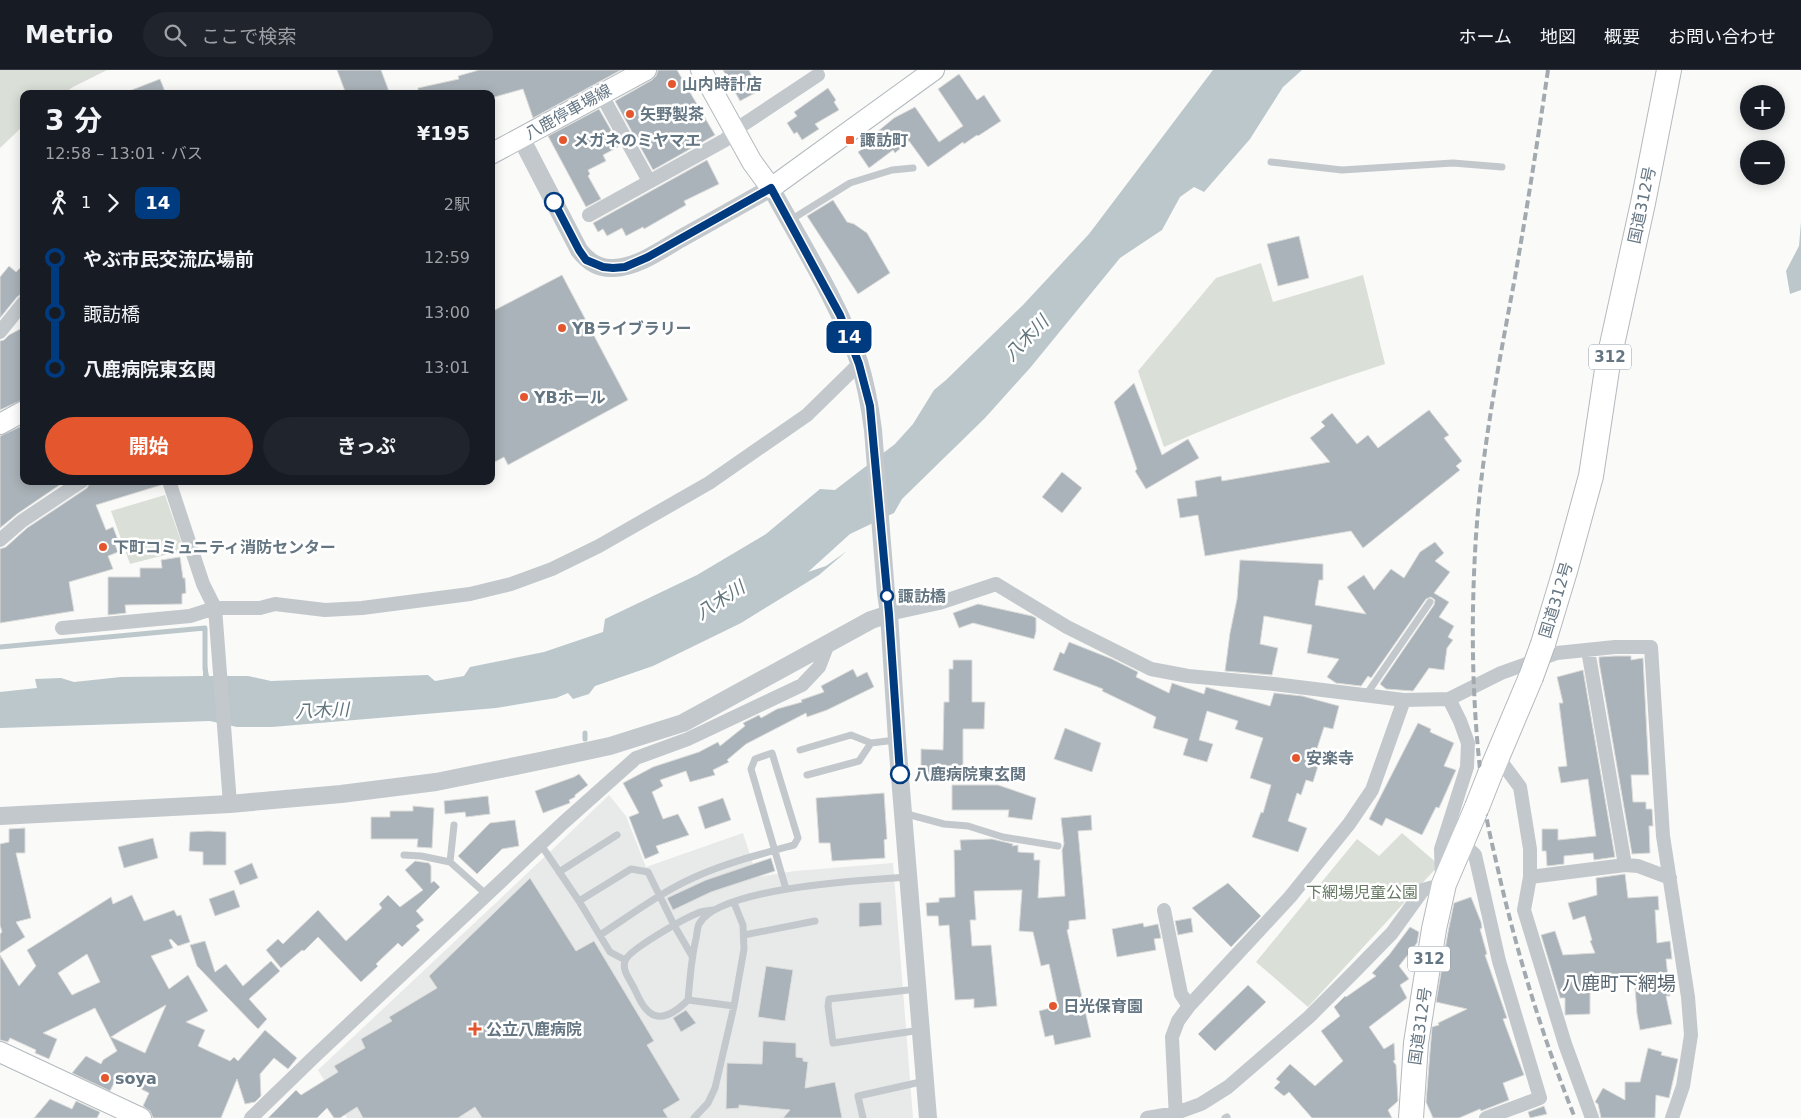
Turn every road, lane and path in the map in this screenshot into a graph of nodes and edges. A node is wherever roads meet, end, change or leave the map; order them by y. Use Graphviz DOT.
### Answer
graph roads {
  1 [pos="646,70"];
  2 [pos="701,70"];
  3 [pos="934,70"];
  4 [pos="1669,70"];
  5 [pos="818,75"];
  6 [pos="601,94"];
  7 [pos="735,130"];
  8 [pos="521,138"];
  9 [pos="495,152"];
  10 [pos="1271,162"];
  11 [pos="1502,167"];
  12 [pos="913,168"];
  13 [pos="649,181"];
  14 [pos="771,188"];
  15 [pos="589,215"];
  16 [pos="789,221"];
  17 [pos="20,307"];
  18 [pos="0,332"];
  19 [pos="861,369"];
  20 [pos="20,412"];
  21 [pos="0,424"];
  22 [pos="76,485"];
  23 [pos="170,485"];
  24 [pos="0,540"];
  25 [pos="1430,602"];
  26 [pos="216,612"];
  27 [pos="889,614"];
  28 [pos="62,628"];
  29 [pos="828,644"];
  30 [pos="1588,650"];
  31 [pos="1366,696"];
  32 [pos="1449,698"];
  33 [pos="1404,700"];
  34 [pos="897,740"];
  35 [pos="870,742"];
  36 [pos="800,750"];
  37 [pos="1494,765"];
  38 [pos="807,775"];
  39 [pos="230,798"];
  40 [pos="903,812"];
  41 [pos="0,816"];
  42 [pos="454,825"];
  43 [pos="617,835"];
  44 [pos="540,844"];
  45 [pos="1462,844"];
  46 [pos="1058,846"];
  47 [pos="774,850"];
  48 [pos="404,856"];
  49 [pos="450,862"];
  50 [pos="1625,865"];
  51 [pos="559,872"];
  52 [pos="908,876"];
  53 [pos="1530,877"];
  54 [pos="1670,878"];
  55 [pos="1443,884"];
  56 [pos="786,889"];
  57 [pos="487,895"];
  58 [pos="660,896"];
  59 [pos="579,901"];
  60 [pos="734,902"];
  61 [pos="712,910"];
  62 [pos="1164,910"];
  63 [pos="816,921"];
  64 [pos="674,926"];
  65 [pos="744,934"];
  66 [pos="600,935"];
  67 [pos="692,956"];
  68 [pos="625,960"];
  69 [pos="918,989"];
  70 [pos="688,1000"];
  71 [pos="734,1006"];
  72 [pos="1189,1006"];
  73 [pos="921,1030"];
  74 [pos="0,1052"];
  75 [pos="925,1081"];
  76 [pos="1176,1115"];
  77 [pos="142,1118"];
  78 [pos="251,1118"];
  79 [pos="694,1118"];
  80 [pos="863,1118"];
  81 [pos="928,1118"];
  82 [pos="1148,1118"];
  83 [pos="1411,1118"];
  84 [pos="1486,1118"];
  85 [pos="1592,1118"];
  86 [pos="1672,1118"];
  1 -- 6 [label="main road, 八鹿停車場線"];
  2 -- 7 [label="main road"];
  3 -- 14 [label="main road"];
  4 -- 37 [label="highway, 国道312号 / 312, bridge"];
  5 -- 7 [label="street"];
  6 -- 8 [label="main road, 八鹿停車場線"];
  6 -- 13 [label="street"];
  7 -- 13 [label="street"];
  7 -- 14 [label="main road"];
  8 -- 9 [label="main road, 八鹿停車場線"];
  8 -- 14 [label="street"];
  10 -- 11 [label="lane"];
  12 -- 16 [label="lane"];
  13 -- 15 [label="street"];
  14 -- 16 [label="street"];
  16 -- 19 [label="street"];
  17 -- 18 [label="street"];
  19 -- 26 [label="street"];
  19 -- 27 [label="street"];
  20 -- 21 [label="main road"];
  22 -- 24 [label="street"];
  23 -- 26 [label="street"];
  25 -- 31 [label="lane"];
  26 -- 28 [label="street"];
  26 -- 39 [label="street"];
  27 -- 29 [label="street"];
  27 -- 31 [label="street"];
  27 -- 34 [label="street"];
  29 -- 39 [label="street"];
  29 -- 44 [label="street"];
  30 -- 32 [label="street"];
  30 -- 50 [label="street"];
  30 -- 54 [label="street"];
  31 -- 33 [label="street"];
  32 -- 33 [label="street"];
  32 -- 55 [label="street"];
  33 -- 72 [label="street"];
  34 -- 35 [label="lane"];
  34 -- 40 [label="street"];
  35 -- 36 [label="lane"];
  35 -- 38 [label="lane"];
  37 -- 45 [label="highway, 国道312号 / 312, bridge"];
  37 -- 53 [label="street"];
  39 -- 41 [label="street"];
  40 -- 46 [label="lane"];
  40 -- 52 [label="street"];
  42 -- 49 [label="lane"];
  43 -- 51 [label="lane"];
  44 -- 51 [label="lane"];
  44 -- 57 [label="street"];
  45 -- 55 [label="highway, 国道312号 / 312"];
  45 -- 84 [label="street"];
  47 -- 47 [label="lane"];
  47 -- 56 [label="lane"];
  47 -- 58 [label="lane"];
  48 -- 49 [label="lane"];
  49 -- 57 [label="lane"];
  50 -- 53 [label="street"];
  50 -- 54 [label="street"];
  51 -- 59 [label="lane"];
  52 -- 56 [label="lane"];
  52 -- 69 [label="street"];
  53 -- 85 [label="street"];
  54 -- 86 [label="street"];
  55 -- 76 [label="street"];
  55 -- 83 [label="highway, 国道312号 / 312"];
  56 -- 60 [label="lane"];
  57 -- 78 [label="street"];
  58 -- 59 [label="lane"];
  58 -- 64 [label="lane"];
  58 -- 66 [label="lane"];
  59 -- 66 [label="lane"];
  60 -- 61 [label="lane"];
  60 -- 65 [label="lane"];
  61 -- 64 [label="lane"];
  61 -- 67 [label="lane"];
  62 -- 72 [label="street"];
  63 -- 65 [label="lane"];
  64 -- 67 [label="lane"];
  64 -- 68 [label="lane"];
  65 -- 71 [label="lane"];
  66 -- 68 [label="lane"];
  67 -- 70 [label="lane"];
  68 -- 70 [label="lane"];
  69 -- 73 [label="street"];
  69 -- 73 [label="lane"];
  70 -- 71 [label="lane"];
  71 -- 79 [label="lane"];
  72 -- 76 [label="street"];
  73 -- 75 [label="street"];
  74 -- 77 [label="main road"];
  75 -- 80 [label="lane"];
  75 -- 81 [label="street"];
  76 -- 82 [label="street"];
}
